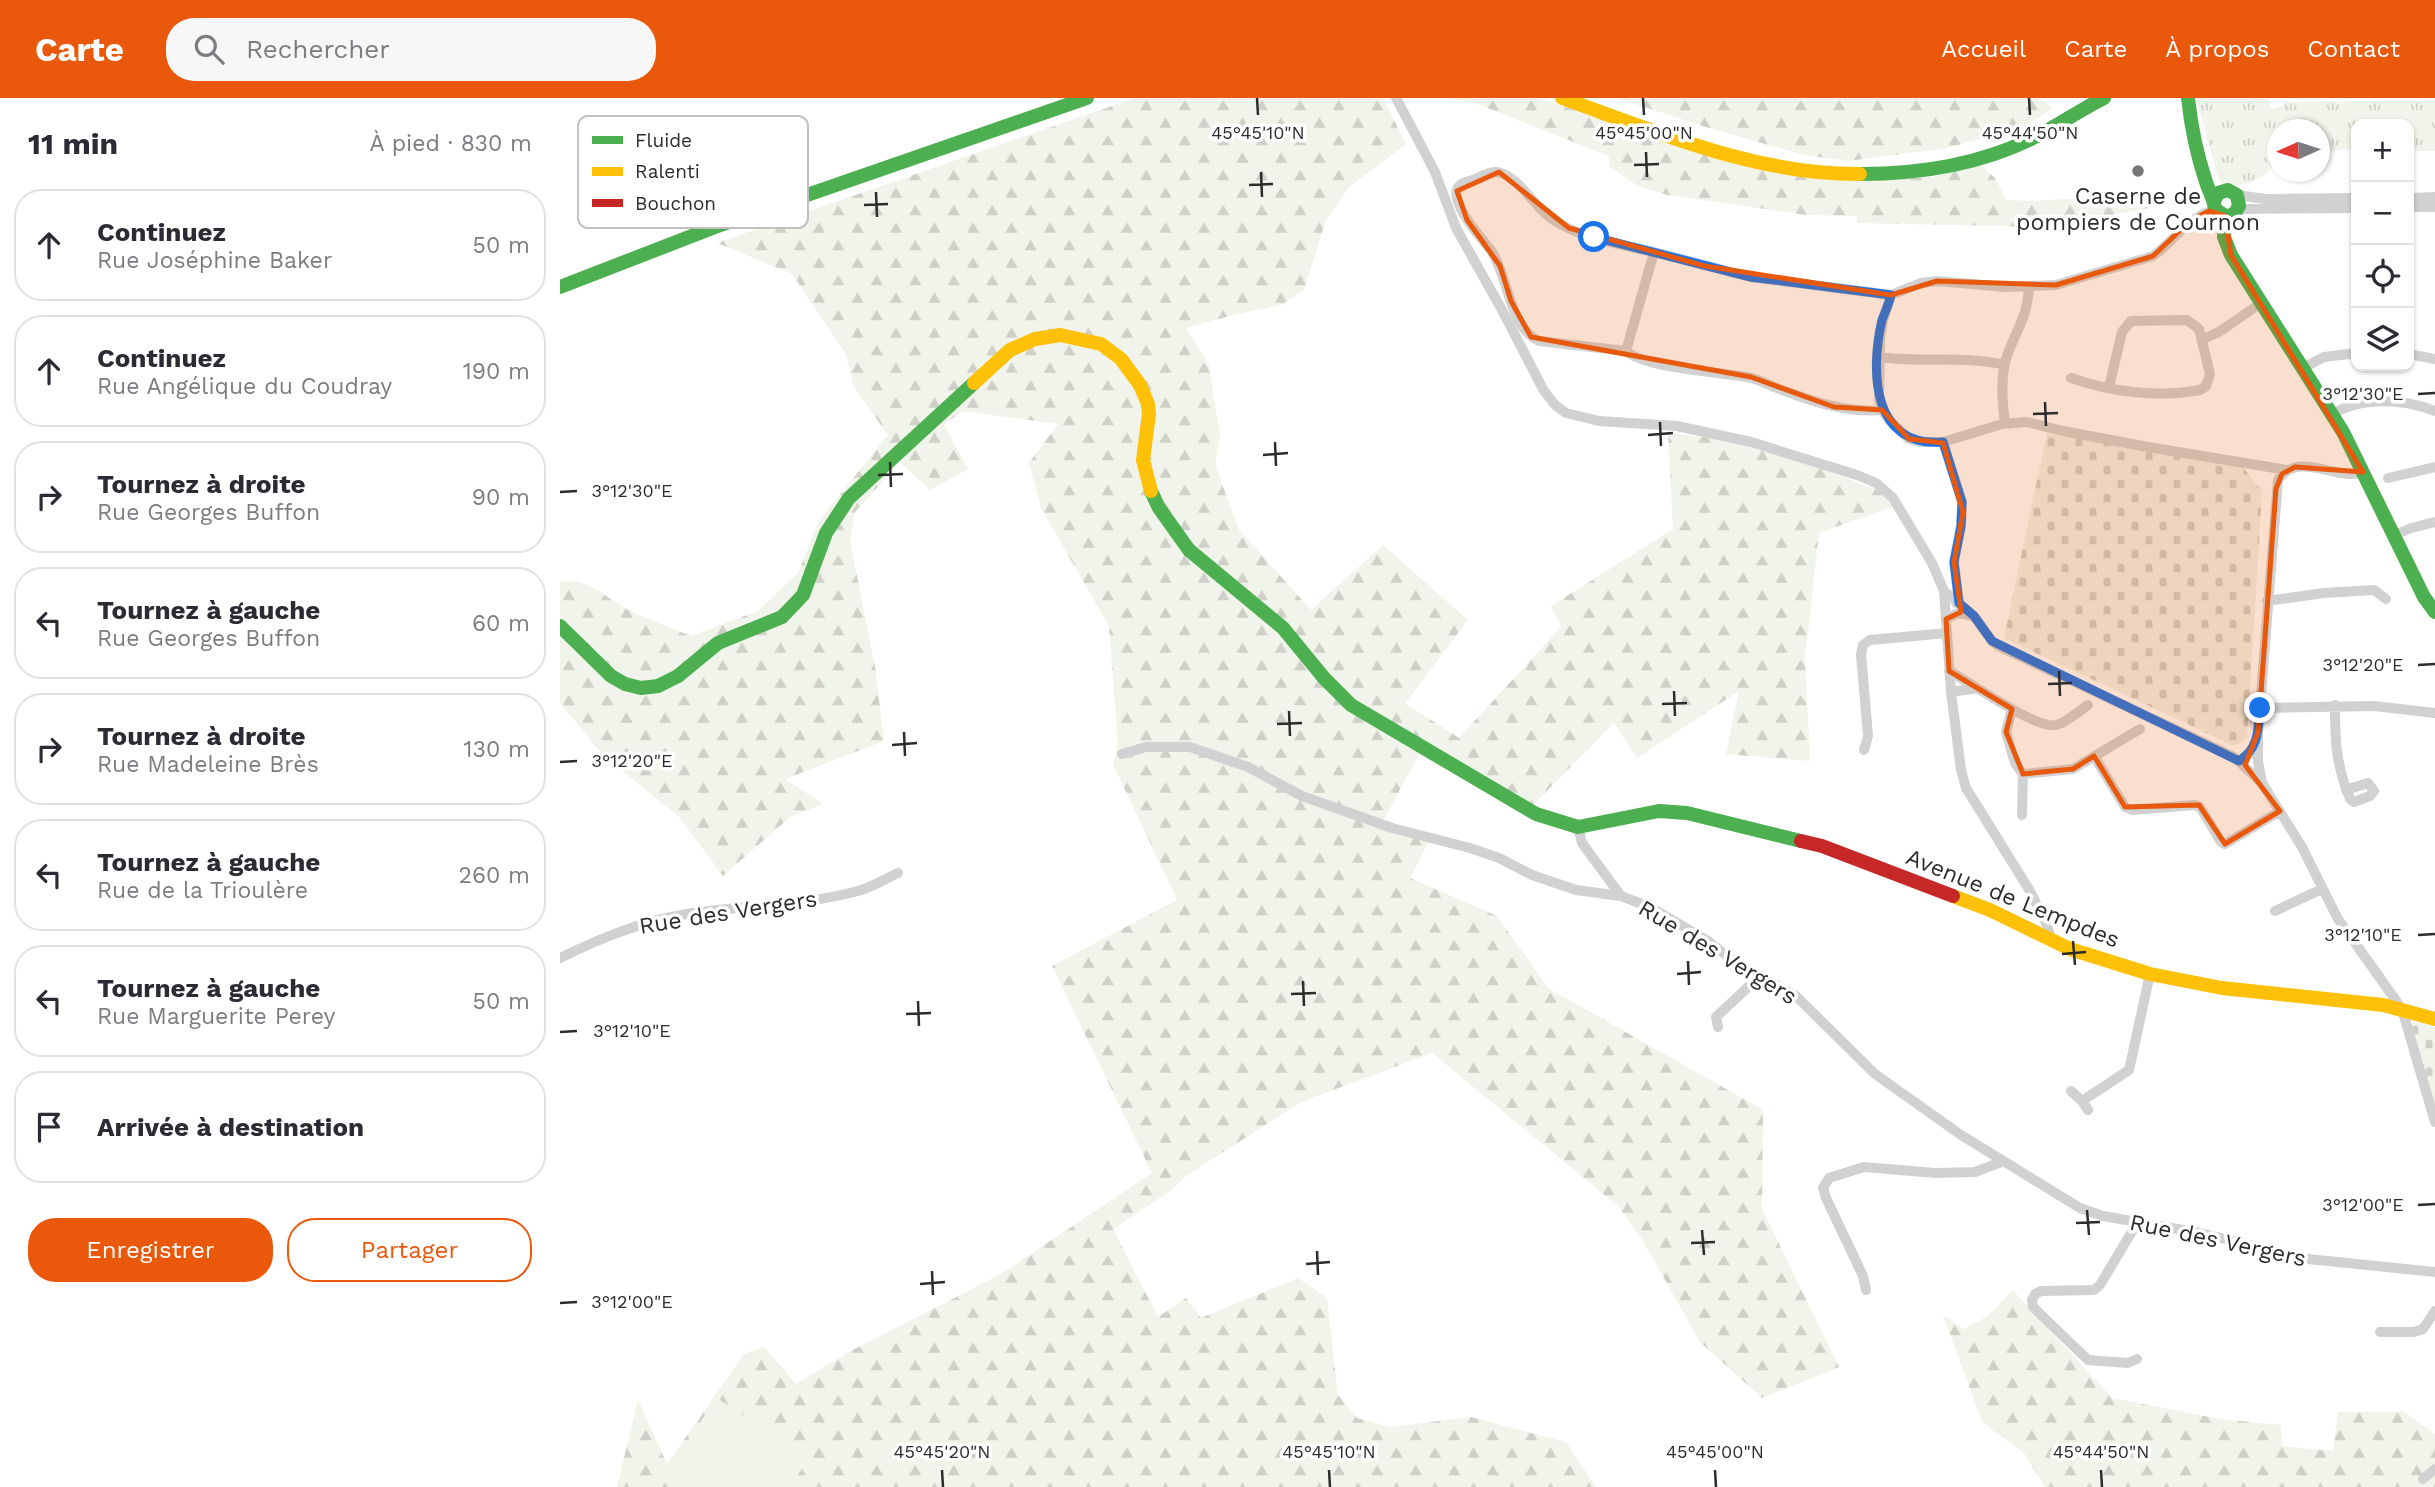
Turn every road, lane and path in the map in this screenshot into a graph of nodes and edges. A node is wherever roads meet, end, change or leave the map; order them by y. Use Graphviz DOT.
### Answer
graph roads {
  1 [pos="1087,98"];
  2 [pos="1396,98"];
  3 [pos="1562,98"];
  4 [pos="2104,98"];
  5 [pos="2181,98"];
  6 [pos="2188,98"];
  7 [pos="2092,102"];
  8 [pos="2191,123"];
  9 [pos="808,195"];
  10 [pos="2435,197"];
  11 [pos="2351,198"];
  12 [pos="2414,198"];
  13 [pos="2238,202"];
  14 [pos="2219,204"];
  15 [pos="2414,207"];
  16 [pos="2435,207"];
  17 [pos="2351,208"];
  18 [pos="712,228"];
  19 [pos="1654,252"];
  20 [pos="2029,287"];
  21 [pos="560,288"];
  22 [pos="1891,295"];
  23 [pos="2261,303"];
  24 [pos="2203,339"];
  25 [pos="1626,351"];
  26 [pos="2351,354"];
  27 [pos="2414,355"];
  28 [pos="1878,357"];
  29 [pos="2435,359"];
  30 [pos="2005,365"];
  31 [pos="2303,368"];
  32 [pos="2071,378"];
  33 [pos="2109,387"];
  34 [pos="1882,410"];
  35 [pos="2435,411"];
  36 [pos="2333,414"];
  37 [pos="2005,423"];
  38 [pos="1943,442"];
  39 [pos="2435,467"];
  40 [pos="2287,470"];
  41 [pos="2363,472"];
  42 [pos="2388,478"];
  43 [pos="2435,522"];
  44 [pos="2395,535"];
  45 [pos="1944,591"];
  46 [pos="2386,599"];
  47 [pos="2267,601"];
  48 [pos="1959,603"];
  49 [pos="1945,604"];
  50 [pos="2435,612"];
  51 [pos="1974,616"];
  52 [pos="1946,620"];
  53 [pos="560,626"];
  54 [pos="1947,633"];
  55 [pos="1949,671"];
  56 [pos="1977,688"];
  57 [pos="1951,692"];
  58 [pos="2088,705"];
  59 [pos="2336,705"];
  60 [pos="2260,708"];
  61 [pos="2012,709"];
  62 [pos="2435,713"];
  63 [pos="2140,729"];
  64 [pos="2258,733"];
  65 [pos="1864,750"];
  66 [pos="1122,754"];
  67 [pos="2094,756"];
  68 [pos="2239,761"];
  69 [pos="2258,761"];
  70 [pos="2250,770"];
  71 [pos="2023,774"];
  72 [pos="2262,783"];
  73 [pos="2346,790"];
  74 [pos="2280,811"];
  75 [pos="2022,815"];
  76 [pos="1578,827"];
  77 [pos="898,873"];
  78 [pos="2322,889"];
  79 [pos="1621,896"];
  80 [pos="2275,911"];
  81 [pos="2046,938"];
  82 [pos="560,957"];
  83 [pos="2150,974"];
  84 [pos="1761,975"];
  85 [pos="2386,985"];
  86 [pos="2383,1005"];
  87 [pos="2402,1009"];
  88 [pos="2435,1019"];
  89 [pos="1718,1027"];
  90 [pos="2071,1091"];
  91 [pos="2435,1122"];
  92 [pos="2004,1161"];
  93 [pos="2137,1223"];
  94 [pos="2435,1272"];
  95 [pos="1866,1290"];
  96 [pos="2435,1311"];
  97 [pos="2380,1332"];
  98 [pos="2137,1359"];
  99 [pos="2435,1469"];
  100 [pos="2423,1479"];
  1 -- 9 [label="street"];
  2 -- 45 [label="street"];
  3 -- 7 [label="street"];
  4 -- 7 [label="street"];
  5 -- 8 [label="street"];
  6 -- 8 [label="street"];
  8 -- 14 [label="street"];
  10 -- 12 [label="street"];
  11 -- 13 [label="street"];
  13 -- 14 [label="street"];
  13 -- 14 [label="street"];
  13 -- 17 [label="street"];
  14 -- 20 [label="street"];
  14 -- 23 [label="street"];
  15 -- 16 [label="street"];
  18 -- 21 [label="street"];
  19 -- 22 [label="street"];
  19 -- 25 [label="street"];
  19 -- 25 [label="street"];
  20 -- 22 [label="street"];
  20 -- 30 [label="street"];
  22 -- 28 [label="street"];
  23 -- 24 [label="street"];
  23 -- 31 [label="street"];
  24 -- 33 [label="street"];
  24 -- 33 [label="street"];
  25 -- 34 [label="street"];
  26 -- 31 [label="street"];
  27 -- 29 [label="street"];
  28 -- 30 [label="street"];
  28 -- 34 [label="street"];
  30 -- 37 [label="street"];
  31 -- 36 [label="street"];
  32 -- 33 [label="street"];
  34 -- 38 [label="street"];
  35 -- 36 [label="street"];
  36 -- 41 [label="street"];
  37 -- 38 [label="street"];
  37 -- 40 [label="street"];
  38 -- 48 [label="street"];
  39 -- 42 [label="street"];
  40 -- 41 [label="street"];
  40 -- 47 [label="street"];
  41 -- 44 [label="street"];
  43 -- 44 [label="street"];
  44 -- 50 [label="street"];
  45 -- 48 [label="street"];
  45 -- 49 [label="street"];
  46 -- 47 [label="street"];
  47 -- 60 [label="street"];
  48 -- 49 [label="street"];
  48 -- 51 [label="street"];
  49 -- 52 [label="street"];
  51 -- 52 [label="street"];
  51 -- 68 [label="street"];
  52 -- 54 [label="street"];
  53 -- 76 [label="street"];
  54 -- 55 [label="street"];
  54 -- 65 [label="street"];
  55 -- 56 [label="street"];
  55 -- 57 [label="street"];
  56 -- 57 [label="street"];
  56 -- 61 [label="street"];
  57 -- 81 [label="street"];
  58 -- 61 [label="street"];
  59 -- 60 [label="street"];
  59 -- 62 [label="street"];
  59 -- 73 [label="street"];
  60 -- 64 [label="street"];
  61 -- 71 [label="street"];
  63 -- 67 [label="street"];
  64 -- 68 [label="street"];
  64 -- 69 [label="street"];
  66 -- 79 [label="street, Rue des Vergers"];
  67 -- 71 [label="street"];
  67 -- 74 [label="street"];
  68 -- 70 [label="street"];
  69 -- 70 [label="street"];
  69 -- 72 [label="street"];
  70 -- 72 [label="street"];
  71 -- 75 [label="street"];
  72 -- 74 [label="street"];
  74 -- 78 [label="street"];
  76 -- 79 [label="street"];
  76 -- 81 [label="street, Avenue de Lempdes"];
  77 -- 82 [label="street, Rue des Vergers"];
  78 -- 80 [label="street"];
  78 -- 85 [label="street"];
  79 -- 84 [label="street, Rue des Vergers"];
  81 -- 83 [label="street, Avenue de Lempdes"];
  83 -- 86 [label="street, Avenue de Lempdes"];
  83 -- 90 [label="street"];
  84 -- 89 [label="street"];
  84 -- 92 [label="street, Rue des Vergers"];
  85 -- 86 [label="street"];
  85 -- 87 [label="street"];
  86 -- 87 [label="street, Avenue de Lempdes"];
  87 -- 88 [label="street, Avenue de Lempdes"];
  87 -- 91 [label="street"];
  92 -- 93 [label="street, Rue des Vergers"];
  92 -- 95 [label="street"];
  93 -- 94 [label="street, Rue des Vergers"];
  93 -- 98 [label="street"];
  96 -- 97 [label="street"];
  99 -- 100 [label="street"];
}
